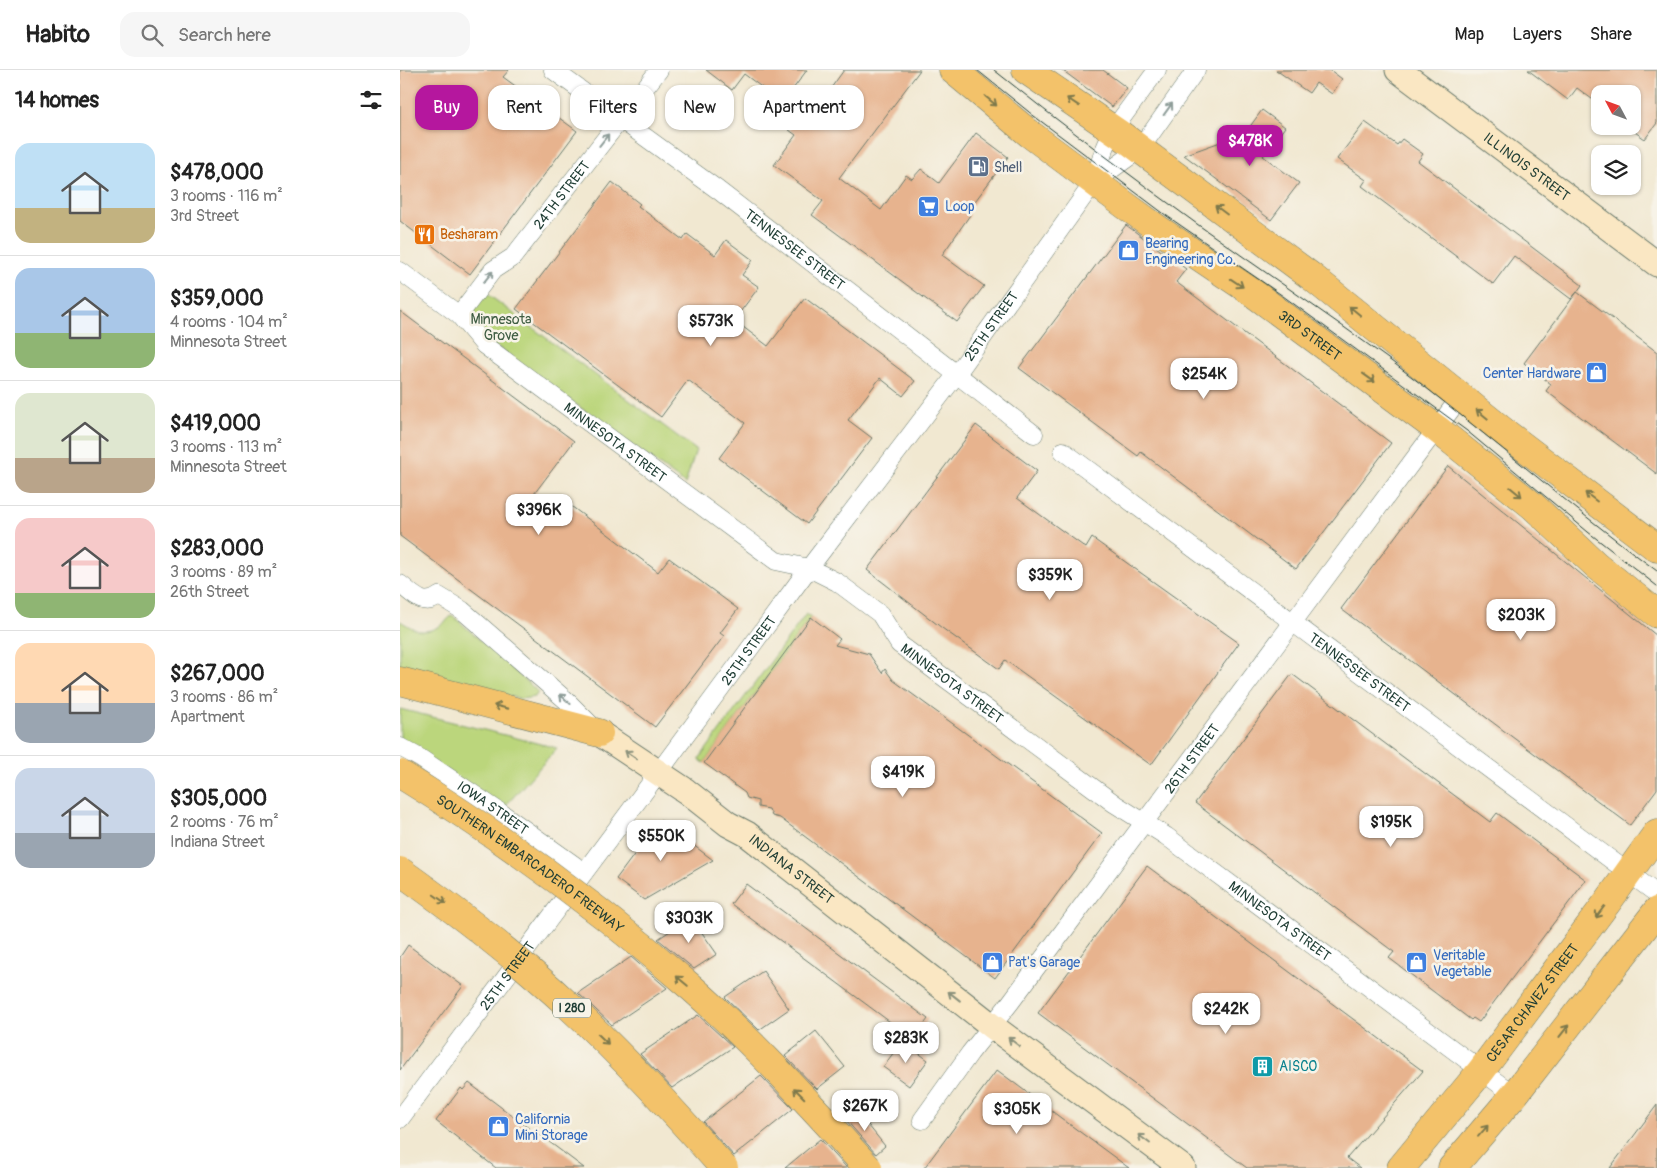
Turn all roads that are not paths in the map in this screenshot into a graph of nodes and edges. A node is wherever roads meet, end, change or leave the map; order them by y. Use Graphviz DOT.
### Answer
graph roads {
  1 [pos="553,70"];
  2 [pos="659,70"];
  3 [pos="953,70"];
  4 [pos="1026,70"];
  5 [pos="1157,70"];
  6 [pos="1196,70"];
  7 [pos="1398,70"];
  8 [pos="574,85"];
  9 [pos="647,85"];
  10 [pos="612,130"];
  11 [pos="637,130"];
  12 [pos="1113,130"];
  13 [pos="1140,148"];
  14 [pos="1094,182"];
  15 [pos="1657,264"];
  16 [pos="400,271"];
  17 [pos="458,315"];
  18 [pos="956,375"];
  19 [pos="1461,396"];
  20 [pos="1437,429"];
  21 [pos="1034,434"];
  22 [pos="1063,451"];
  23 [pos="1657,548"];
  24 [pos="809,568"];
  25 [pos="400,584"];
  26 [pos="1657,614"];
  27 [pos="1293,622"];
  28 [pos="400,682"];
  29 [pos="599,733"];
  30 [pos="400,747"];
  31 [pos="658,773"];
  32 [pos="400,774"];
  33 [pos="1144,822"];
  34 [pos="1657,833"];
  35 [pos="400,871"];
  36 [pos="584,872"];
  37 [pos="1629,873"];
  38 [pos="1657,894"];
  39 [pos="1657,911"];
  40 [pos="992,1026"];
  41 [pos="1481,1071"];
  42 [pos="1514,1096"];
  43 [pos="400,1119"];
  44 [pos="922,1120"];
  45 [pos="724,1168"];
  46 [pos="868,1168"];
  47 [pos="1183,1168"];
  48 [pos="1401,1168"];
  49 [pos="1452,1168"];
  1 -- 8 [label="street, TENNESSEE STREET"];
  2 -- 9 [label="street, 24TH STREET"];
  3 -- 14 [label="main road, 3RD STREET, one-way"];
  12 -- 4 [label="main road, one-way"];
  5 -- 12 [label="street, 25TH STREET"];
  13 -- 6 [label="street, 25TH STREET, one-way"];
  7 -- 15 [label="main road, ILLINOIS STREET"];
  17 -- 10 [label="street, 24TH STREET, one-way"];
  11 -- 18 [label="street, TENNESSEE STREET"];
  12 -- 13 [label="main road"];
  12 -- 14 [label="street, 25TH STREET"];
  13 -- 14 [label="street, 25TH STREET"];
  19 -- 13 [label="main road, one-way"];
  14 -- 18 [label="street, 25TH STREET"];
  14 -- 20 [label="main road, 3RD STREET, one-way"];
  16 -- 17 [label="street, MINNESOTA STREET"];
  17 -- 24 [label="street, MINNESOTA STREET"];
  18 -- 21 [label="street, TENNESSEE STREET"];
  18 -- 24 [label="street, 25TH STREET"];
  19 -- 20 [label="street, 26TH STREET"];
  23 -- 19 [label="main road, one-way"];
  20 -- 26 [label="main road, 3RD STREET, one-way"];
  20 -- 27 [label="street, 26TH STREET"];
  22 -- 27 [label="street, TENNESSEE STREET"];
  24 -- 31 [label="street, 25TH STREET"];
  24 -- 33 [label="street, MINNESOTA STREET"];
  29 -- 25 [label="street, INDIANA STREET, one-way"];
  27 -- 33 [label="street, 26TH STREET"];
  27 -- 37 [label="street, TENNESSEE STREET"];
  29 -- 28 [label="main road, one-way"];
  31 -- 29 [label="main road, INDIANA STREET, one-way"];
  30 -- 36 [label="street, IOWA STREET"];
  31 -- 36 [label="street, 25TH STREET"];
  40 -- 31 [label="main road, INDIANA STREET, one-way"];
  46 -- 32 [label="main road, SOUTHERN EMBARCADERO FREEWAY, one-way, bridge"];
  33 -- 40 [label="street, 26TH STREET"];
  33 -- 41 [label="street, MINNESOTA STREET"];
  34 -- 37 [label="main road, CESAR CHAVEZ STREET"];
  35 -- 45 [label="main road, I 280, one-way, bridge"];
  36 -- 43 [label="street, 25TH STREET"];
  37 -- 38 [label="street, TENNESSEE STREET"];
  37 -- 41 [label="main road, CESAR CHAVEZ STREET, one-way"];
  42 -- 39 [label="main road, one-way"];
  40 -- 44 [label="street, 26TH STREET"];
  47 -- 40 [label="main road, INDIANA STREET, one-way"];
  41 -- 42 [label="street, MINNESOTA STREET"];
  41 -- 48 [label="main road, CESAR CHAVEZ STREET"];
  49 -- 42 [label="main road, one-way"];
}
